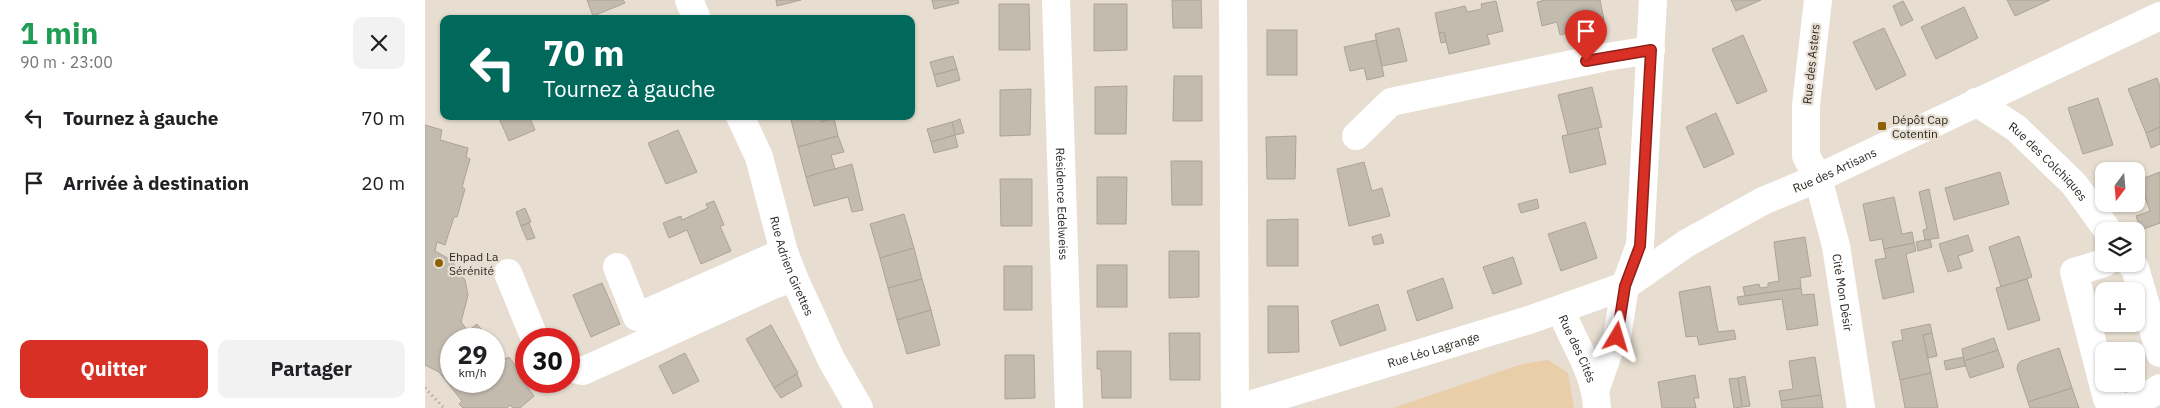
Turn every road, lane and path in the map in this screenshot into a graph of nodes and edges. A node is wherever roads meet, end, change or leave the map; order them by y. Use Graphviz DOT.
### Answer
graph roads {
  1 [pos="689,0"];
  2 [pos="1056,0"];
  3 [pos="1233,0"];
  4 [pos="1653,0"];
  5 [pos="1817,0"];
  6 [pos="695,15"];
  7 [pos="2160,16"];
  8 [pos="1651,50"];
  9 [pos="1976,102"];
  10 [pos="742,120"];
  11 [pos="1356,136"];
  12 [pos="1830,172"];
  13 [pos="2101,222"];
  14 [pos="784,252"];
  15 [pos="2095,266"];
  16 [pos="617,267"];
  17 [pos="2136,272"];
  18 [pos="508,273"];
  19 [pos="794,278"];
  20 [pos="1625,286"];
  21 [pos="1561,310"];
  22 [pos="530,328"];
  23 [pos="2160,353"];
  24 [pos="580,370"];
  25 [pos="425,388"];
  26 [pos="2160,388"];
  27 [pos="1597,398"];
  28 [pos="444,408"];
  29 [pos="859,408"];
  30 [pos="1069,408"];
  31 [pos="1235,408"];
  32 [pos="1240,408"];
  33 [pos="1861,408"];
  34 [pos="2123,408"];
  35 [pos="2129,408"];
  1 -- 6 [label="street"];
  2 -- 30 [label="street, Résidence Edelweiss"];
  3 -- 31 [label="street"];
  4 -- 8 [label="street, Rue des Cités"];
  5 -- 12 [label="street, Rue des Asters"];
  7 -- 9 [label="street, Rue des Artisans"];
  8 -- 11 [label="street"];
  8 -- 20 [label="street, Rue des Cités"];
  9 -- 12 [label="street, Rue des Artisans"];
  9 -- 13 [label="street, Rue des Colchiques"];
  10 -- 14 [label="street, Rue Adrien Girettes"];
  12 -- 20 [label="street, Rue des Artisans"];
  12 -- 33 [label="street, Cité Mon Désir"];
  14 -- 16 [label="street"];
  14 -- 19 [label="street, Rue Adrien Girettes"];
  15 -- 34 [label="street"];
  17 -- 23 [label="street"];
  18 -- 22 [label="street"];
  19 -- 24 [label="street"];
  19 -- 29 [label="street, Rue Adrien Girettes"];
  20 -- 21 [label="street, Rue Léo Lagrange"];
  20 -- 27 [label="street, Rue des Cités"];
  21 -- 27 [label="street, Rue des Cités"];
  21 -- 32 [label="street, Rue Léo Lagrange"];
  25 -- 28 [label="path"];
  26 -- 35 [label="street"];
}
